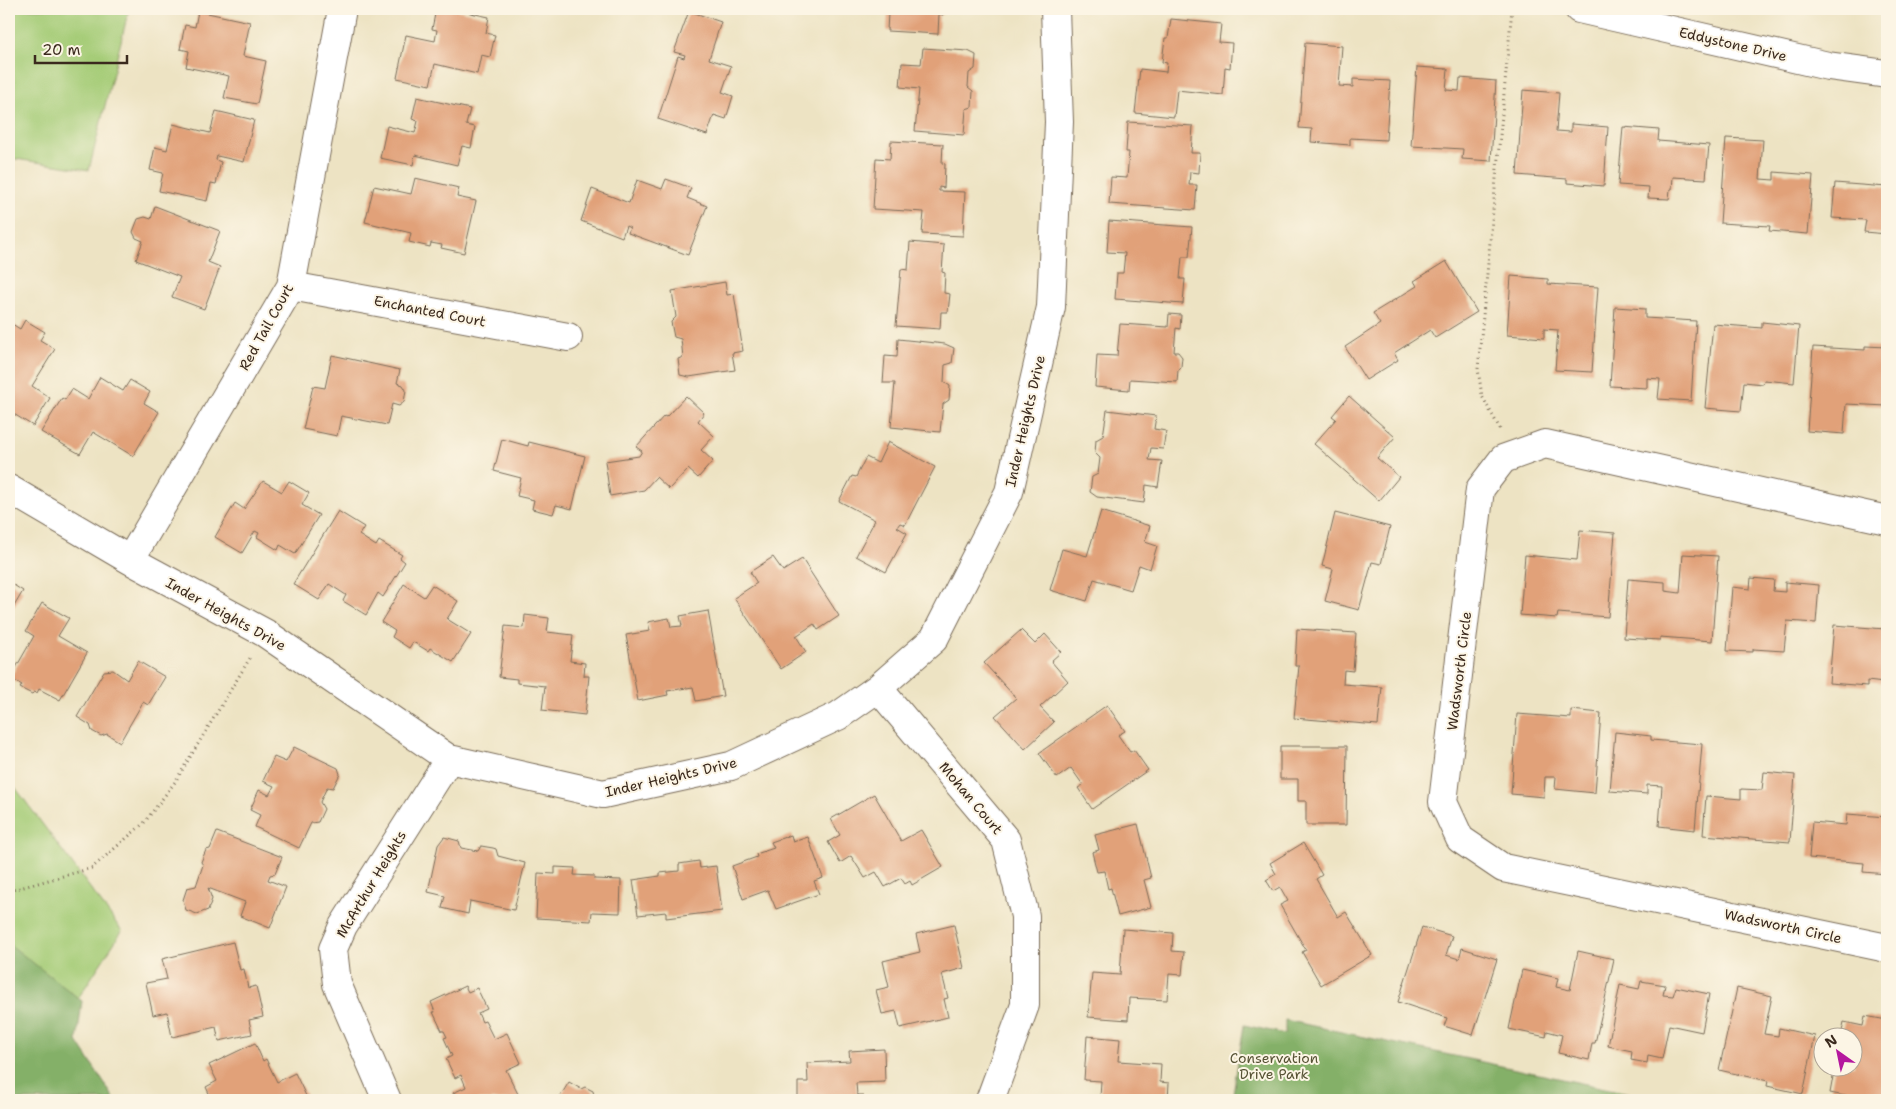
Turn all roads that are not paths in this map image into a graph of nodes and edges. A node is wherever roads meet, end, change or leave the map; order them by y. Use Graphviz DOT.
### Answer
graph roads {
  1 [pos="342,9"];
  2 [pos="1055,9"];
  3 [pos="1580,9"];
  4 [pos="1887,74"];
  5 [pos="291,286"];
  6 [pos="568,337"];
  7 [pos="9,488"];
  8 [pos="1887,520"];
  9 [pos="130,560"];
  10 [pos="878,688"];
  11 [pos="449,760"];
  12 [pos="1887,948"];
  13 [pos="387,1100"];
  14 [pos="990,1100"];
  1 -- 5 [label="street, Red Tail Court"];
  2 -- 10 [label="street, Inder Heights Drive"];
  3 -- 4 [label="street, Eddystone Drive"];
  5 -- 6 [label="street, Enchanted Court"];
  5 -- 9 [label="street, Red Tail Court"];
  7 -- 9 [label="street, Inder Heights Drive"];
  8 -- 12 [label="street, Wadsworth Circle"];
  9 -- 11 [label="street, Inder Heights Drive"];
  10 -- 11 [label="street, Inder Heights Drive"];
  10 -- 14 [label="street, Mohan Court"];
  11 -- 13 [label="street, McArthur Heights"];
}
